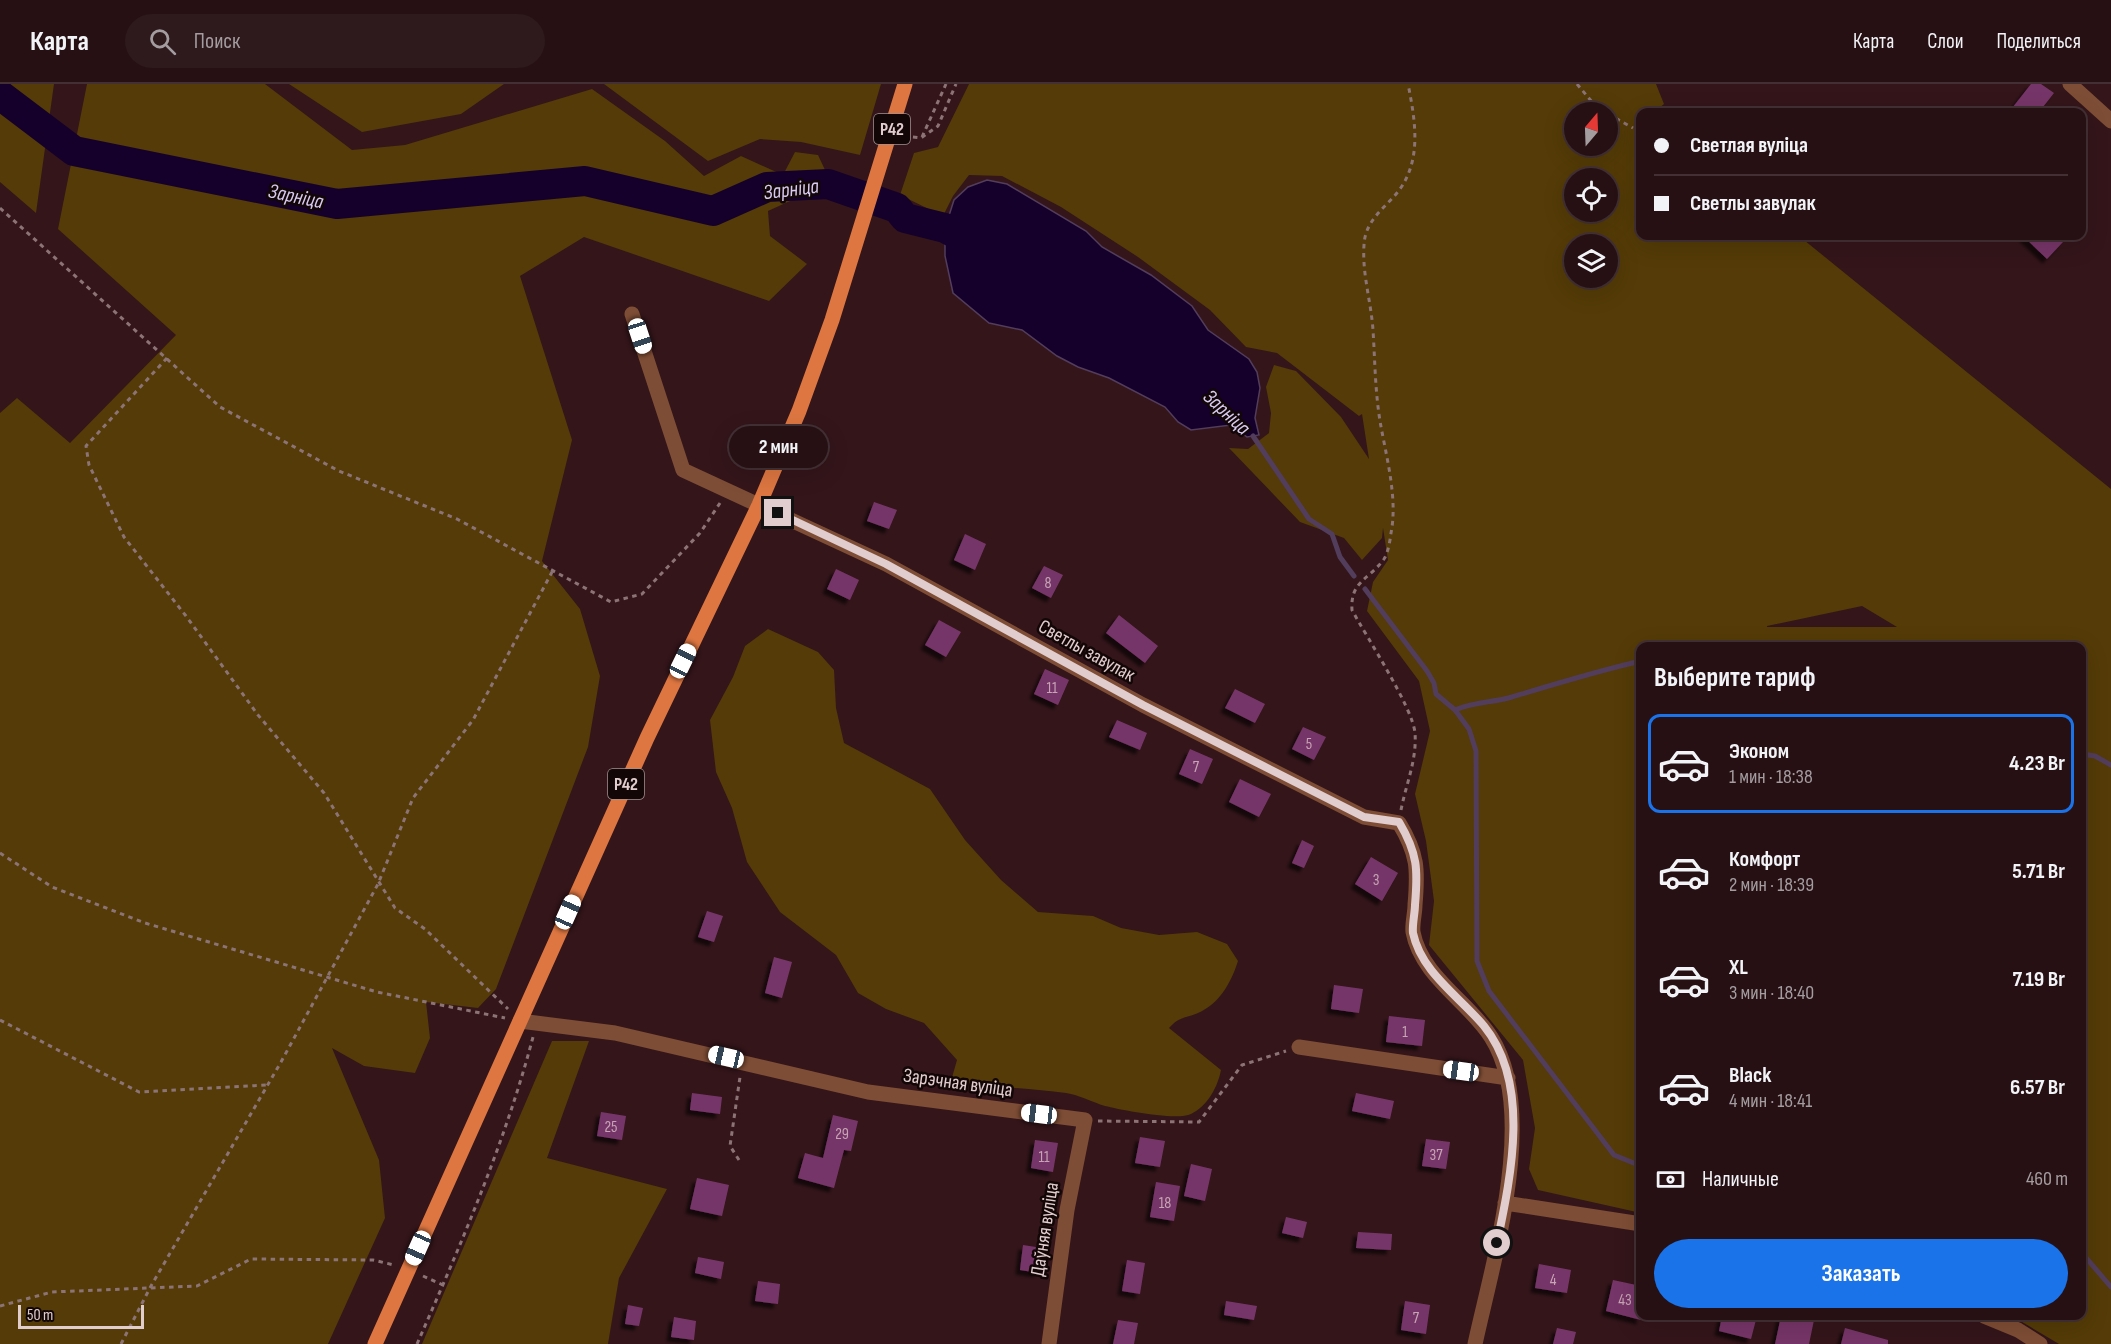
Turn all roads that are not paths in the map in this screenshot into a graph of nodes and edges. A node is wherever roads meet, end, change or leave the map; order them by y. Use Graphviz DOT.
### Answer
graph roads {
  1 [pos="906,84"];
  2 [pos="2070,84"];
  3 [pos="2111,121"];
  4 [pos="632,314"];
  5 [pos="759,505"];
  6 [pos="520,1021"];
  7 [pos="1299,1047"];
  8 [pos="1508,1078"];
  9 [pos="1085,1120"];
  10 [pos="1505,1203"];
  11 [pos="1636,1223"];
  12 [pos="1994,1320"];
  13 [pos="375,1344"];
  14 [pos="1049,1344"];
  15 [pos="1475,1344"];
  16 [pos="2040,1344"];
  1 -- 5 [label="main road, Р42"];
  2 -- 3 [label="street"];
  4 -- 5 [label="street, Светлы завулак"];
  5 -- 6 [label="main road, Р42"];
  5 -- 8 [label="street, Светлы завулак"];
  6 -- 9 [label="street, Зарэчная вуліца"];
  6 -- 13 [label="main road, Р42"];
  7 -- 8 [label="street"];
  8 -- 10 [label="street"];
  9 -- 14 [label="street, Даўняя вуліца"];
  10 -- 11 [label="street"];
  10 -- 15 [label="street"];
  12 -- 16 [label="street"];
}
